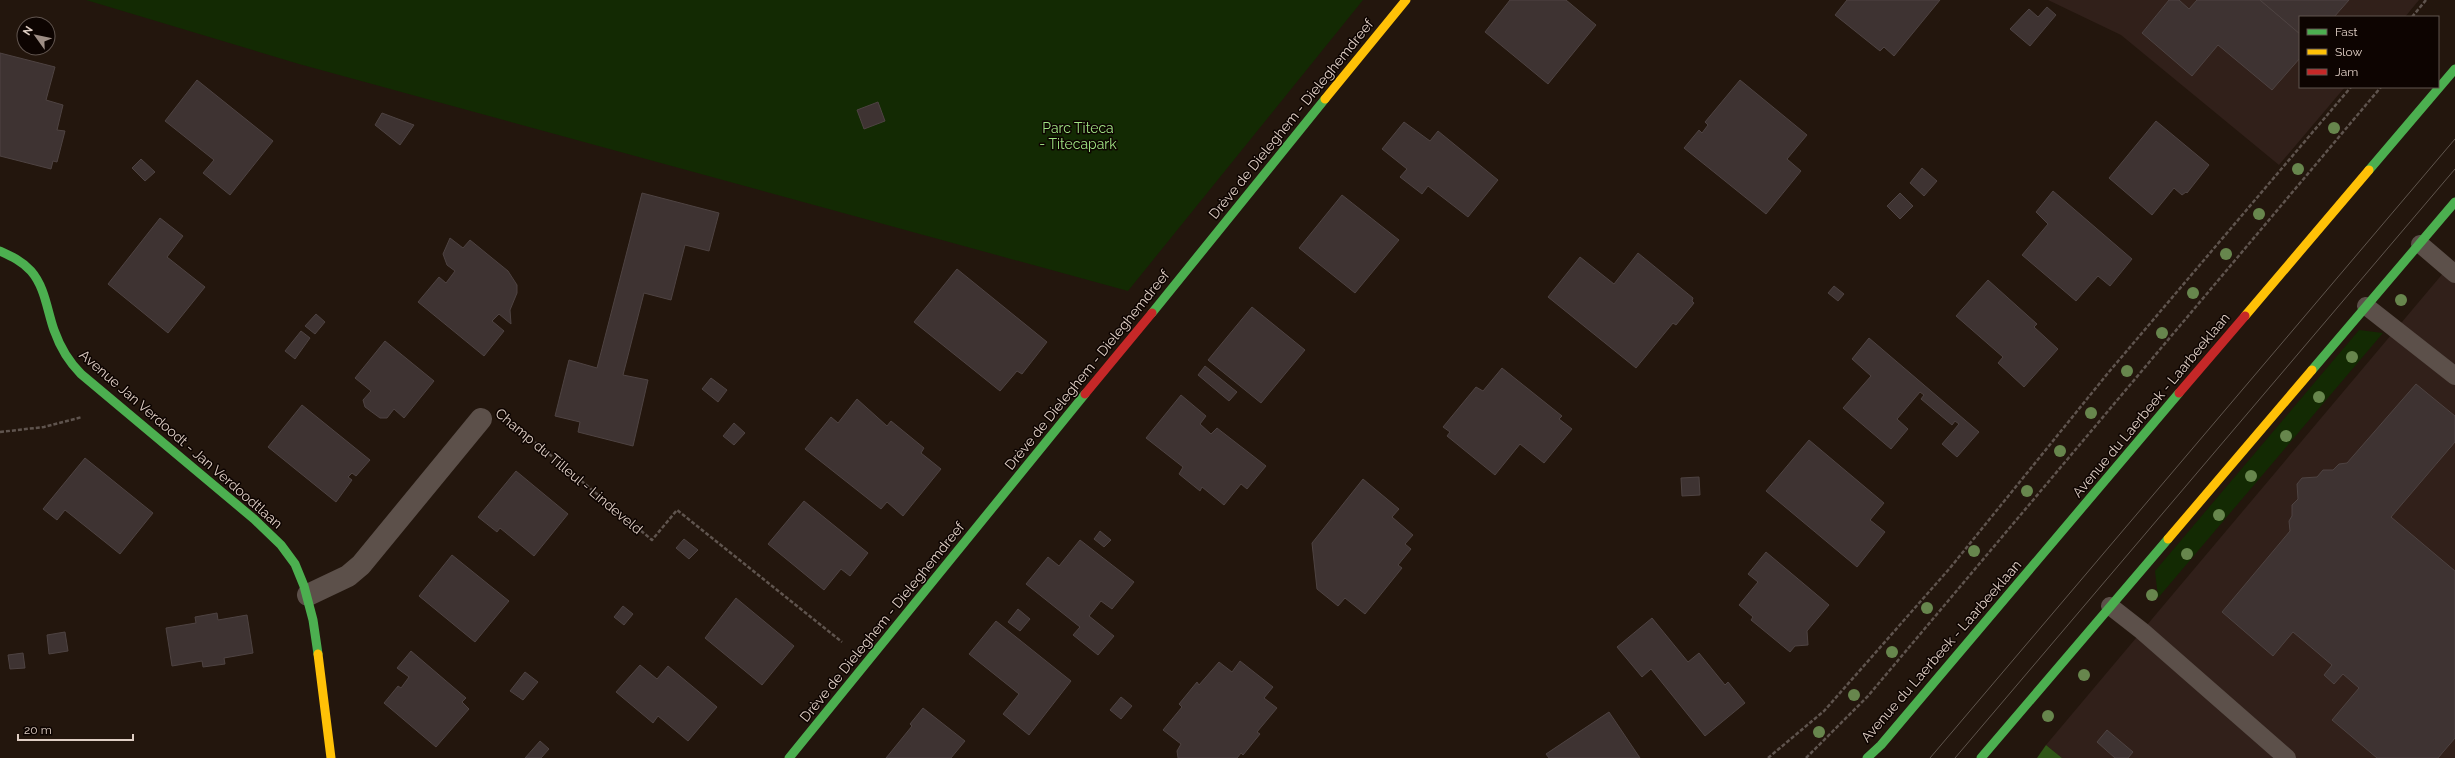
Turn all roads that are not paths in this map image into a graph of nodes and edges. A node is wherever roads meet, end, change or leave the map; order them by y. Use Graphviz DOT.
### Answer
graph roads {
  1 [pos="1406,0"];
  2 [pos="2455,69"];
  3 [pos="2439,88"];
  4 [pos="2439,88"];
  5 [pos="2455,202"];
  6 [pos="2420,244"];
  7 [pos="0,251"];
  8 [pos="2455,274"];
  9 [pos="2366,306"];
  10 [pos="2455,376"];
  11 [pos="481,419"];
  12 [pos="308,595"];
  13 [pos="2110,606"];
  14 [pos="331,758"];
  15 [pos="789,758"];
  16 [pos="1867,758"];
  17 [pos="1981,758"];
  18 [pos="2287,758"];
  1 -- 15 [label="street, Drève de Dieleghem - Dieleghemdreef"];
  2 -- 3 [label="street, Avenue du Laerbeek - Laarbeeklaan"];
  4 -- 16 [label="street, Avenue du Laerbeek - Laarbeeklaan"];
  5 -- 6 [label="street"];
  6 -- 8 [label="lane"];
  6 -- 9 [label="street"];
  7 -- 12 [label="street, Avenue Jan Verdoodt - Jan Verdoodtlaan"];
  9 -- 10 [label="lane"];
  9 -- 13 [label="street"];
  11 -- 12 [label="street, Champ du Tilleul - Lindeveld"];
  12 -- 14 [label="street, Avenue Jan Verdoodt - Jan Verdoodtlaan"];
  13 -- 17 [label="street"];
  13 -- 18 [label="lane"];
}
